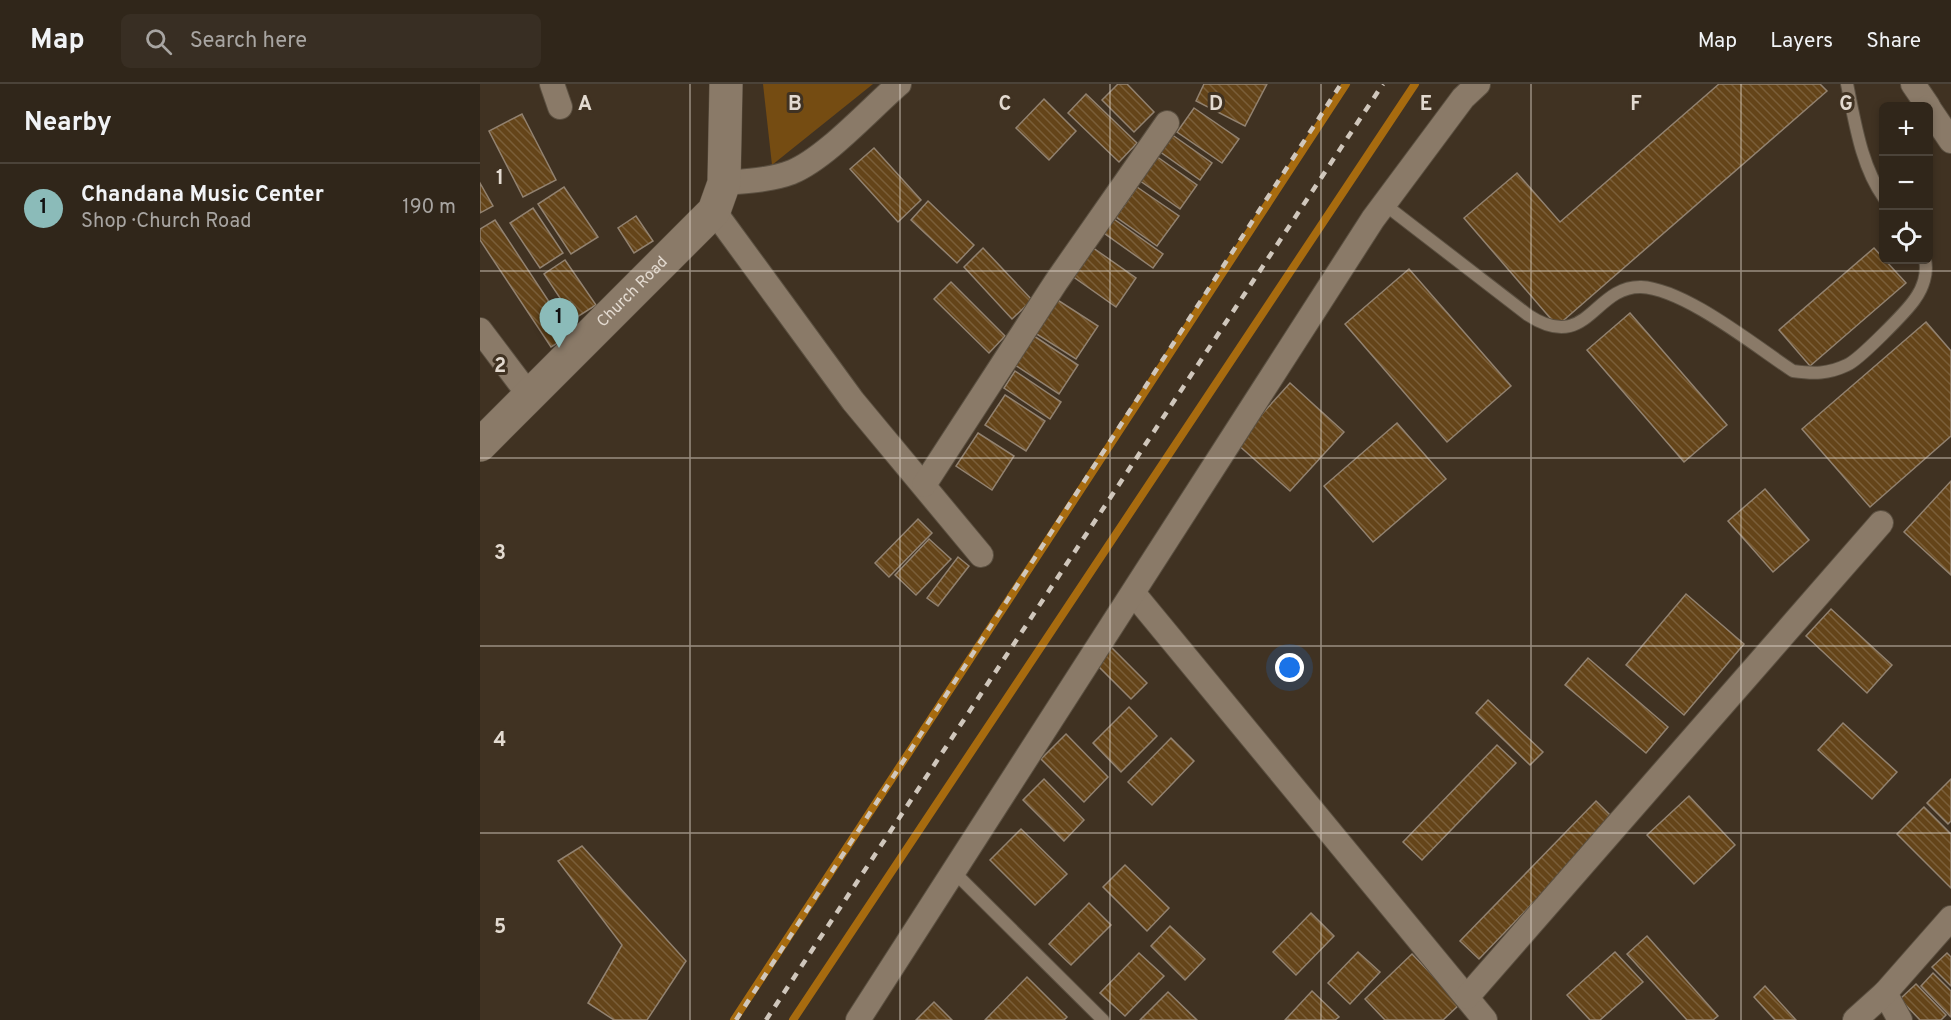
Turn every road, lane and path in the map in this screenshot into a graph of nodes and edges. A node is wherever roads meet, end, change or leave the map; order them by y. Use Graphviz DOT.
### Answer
graph roads {
  1 [pos="552,84"];
  2 [pos="726,84"];
  3 [pos="899,84"];
  4 [pos="1478,84"];
  5 [pos="1847,84"];
  6 [pos="1913,84"];
  7 [pos="1925,102"];
  8 [pos="560,107"];
  9 [pos="1933,114"];
  10 [pos="1167,123"];
  11 [pos="1951,141"];
  12 [pos="1879,192"];
  13 [pos="719,197"];
  14 [pos="1384,204"];
  15 [pos="1925,264"];
  16 [pos="480,330"];
  17 [pos="530,395"];
  18 [pos="480,445"];
  19 [pos="924,485"];
  20 [pos="1881,523"];
  21 [pos="981,555"];
  22 [pos="1134,594"];
  23 [pos="954,872"];
  24 [pos="1951,918"];
  25 [pos="1885,993"];
  26 [pos="1467,997"];
  27 [pos="858,1020"];
  28 [pos="1103,1020"];
  29 [pos="1485,1020"];
  30 [pos="1855,1020"];
  31 [pos="1900,1020"];
  1 -- 8 [label="street"];
  2 -- 13 [label="street"];
  3 -- 13 [label="street"];
  4 -- 14 [label="street"];
  5 -- 12 [label="lane"];
  6 -- 7 [label="street"];
  9 -- 11 [label="street"];
  10 -- 19 [label="street"];
  13 -- 17 [label="street, Church Road"];
  13 -- 19 [label="street"];
  14 -- 15 [label="lane"];
  14 -- 22 [label="street"];
  16 -- 17 [label="street"];
  17 -- 18 [label="street, Church Road"];
  19 -- 21 [label="street"];
  20 -- 26 [label="street"];
  22 -- 23 [label="street"];
  22 -- 26 [label="street"];
  23 -- 27 [label="street"];
  23 -- 28 [label="lane"];
  24 -- 25 [label="street"];
  25 -- 30 [label="street"];
  25 -- 31 [label="street"];
  26 -- 29 [label="street"];
}
